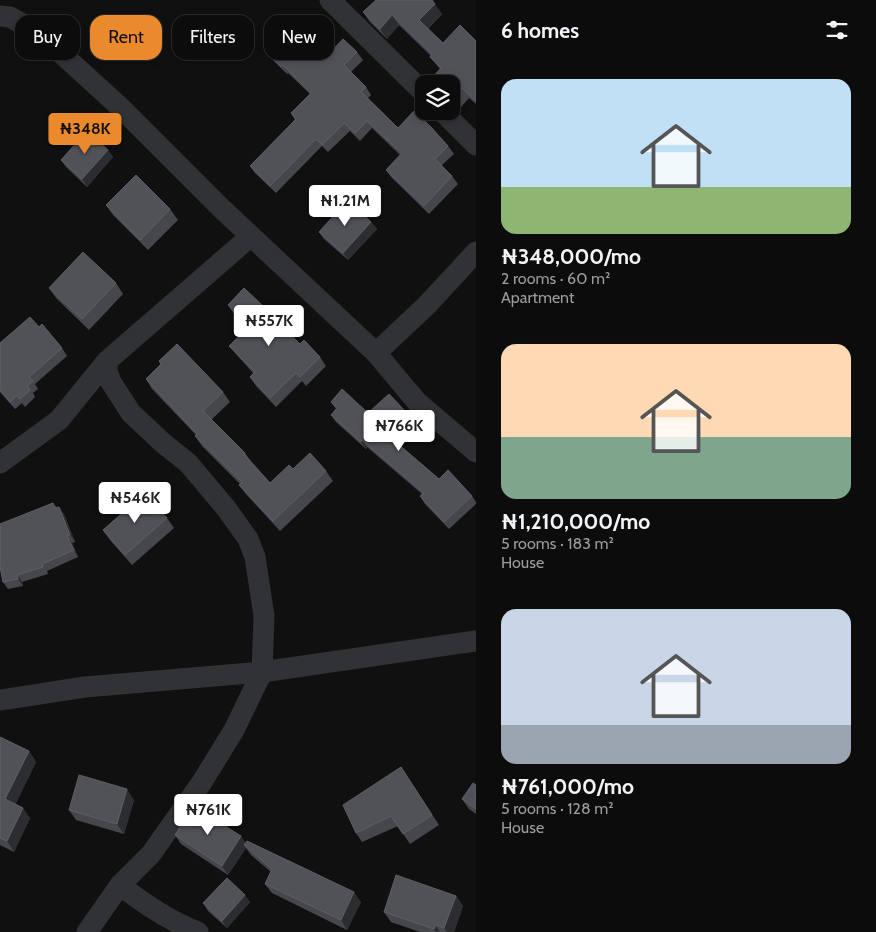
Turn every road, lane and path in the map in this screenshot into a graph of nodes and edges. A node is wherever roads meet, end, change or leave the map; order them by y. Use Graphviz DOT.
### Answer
graph roads {
  1 [pos="330,0"];
  2 [pos="0,16"];
  3 [pos="415,84"];
  4 [pos="451,120"];
  5 [pos="476,145"];
  6 [pos="251,236"];
  7 [pos="476,252"];
  8 [pos="376,353"];
  9 [pos="107,361"];
  10 [pos="476,452"];
  11 [pos="0,463"];
  12 [pos="476,642"];
  13 [pos="262,672"];
  14 [pos="0,700"];
  15 [pos="120,885"];
  16 [pos="87,932"];
  17 [pos="198,932"];
  1 -- 3 [label="street"];
  2 -- 6 [label="street"];
  4 -- 5 [label="street"];
  6 -- 8 [label="street"];
  6 -- 9 [label="street"];
  7 -- 8 [label="street"];
  8 -- 10 [label="street"];
  9 -- 11 [label="street"];
  9 -- 13 [label="street"];
  12 -- 13 [label="street"];
  13 -- 14 [label="street"];
  13 -- 15 [label="street"];
  15 -- 16 [label="street"];
  15 -- 17 [label="street"];
}
